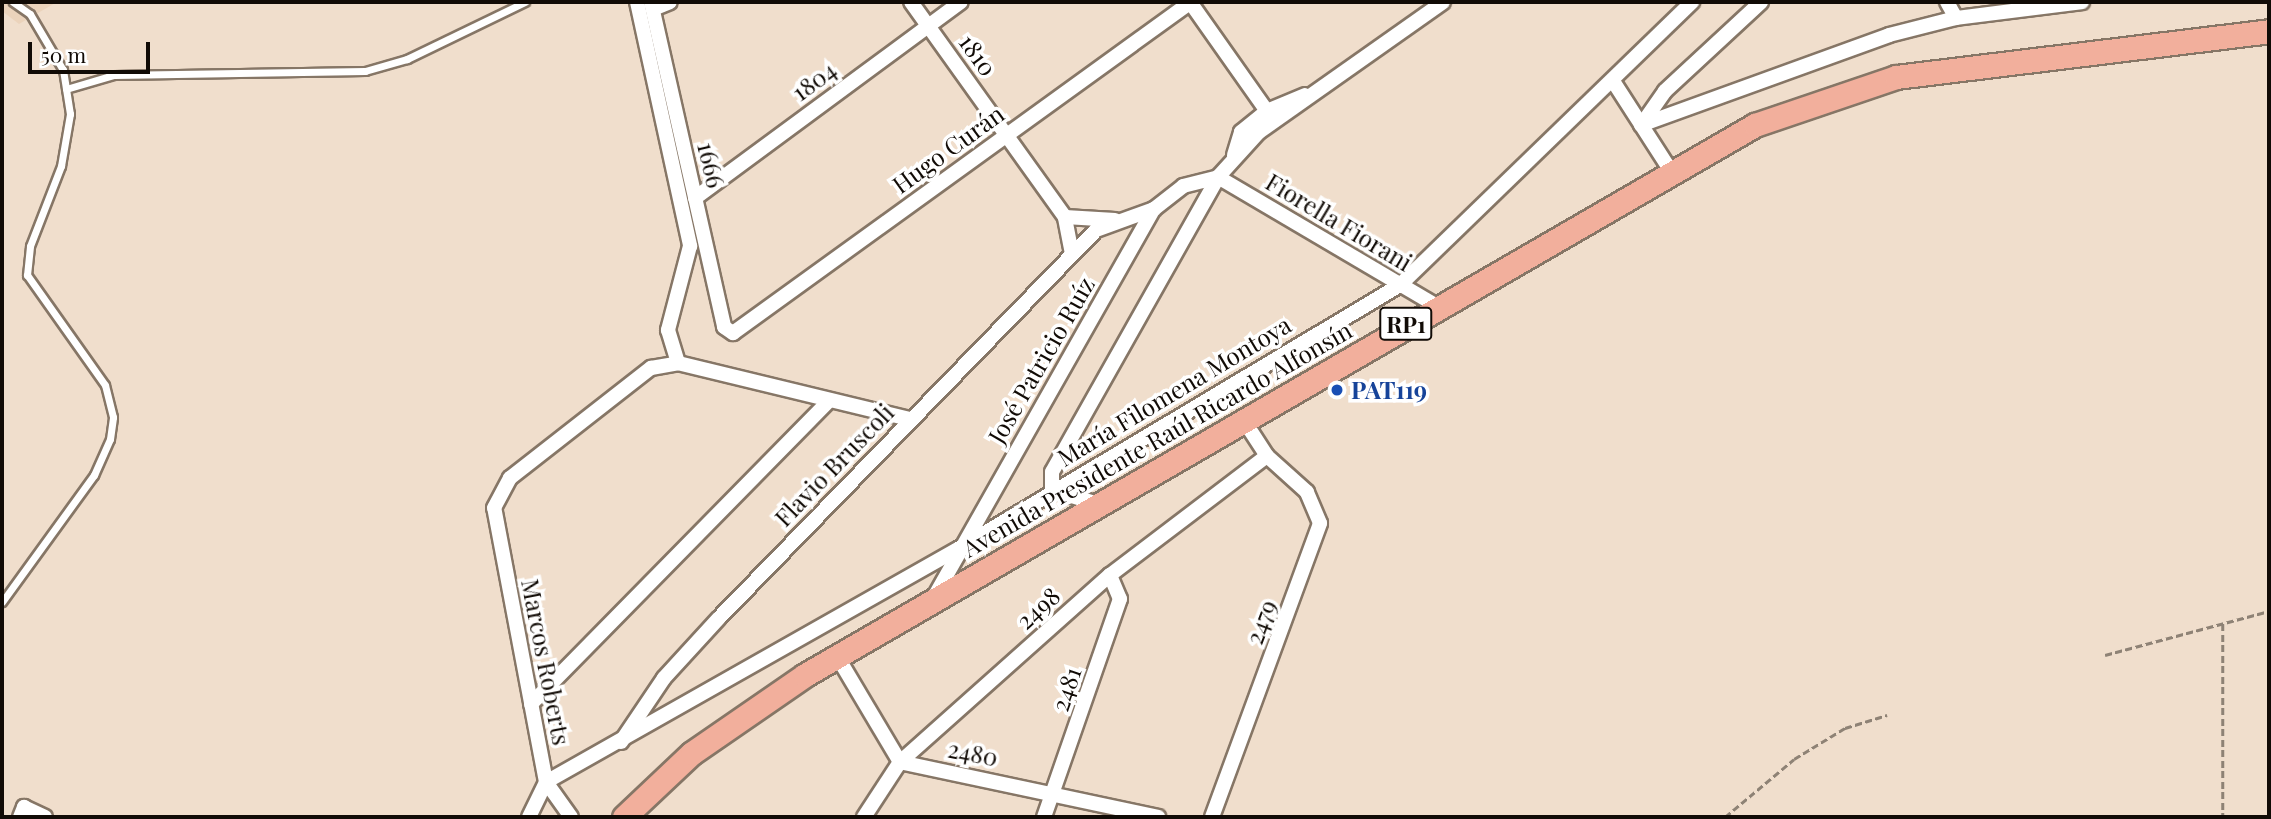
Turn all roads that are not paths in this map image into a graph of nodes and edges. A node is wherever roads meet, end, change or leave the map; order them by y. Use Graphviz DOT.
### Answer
graph roads {
  1 [pos="13,2"];
  2 [pos="525,2"];
  3 [pos="637,2"];
  4 [pos="670,2"];
  5 [pos="911,2"];
  6 [pos="961,2"];
  7 [pos="1190,2"];
  8 [pos="1443,2"];
  9 [pos="1692,2"];
  10 [pos="1761,2"];
  11 [pos="1947,2"];
  12 [pos="2082,2"];
  13 [pos="652,5"];
  14 [pos="1956,18"];
  15 [pos="928,25"];
  16 [pos="2269,31"];
  17 [pos="1613,81"];
  18 [pos="66,89"];
  19 [pos="1313,94"];
  20 [pos="1267,111"];
  21 [pos="1642,125"];
  22 [pos="1008,134"];
  23 [pos="1233,159"];
  24 [pos="1671,171"];
  25 [pos="1219,177"];
  26 [pos="695,198"];
  27 [pos="1154,209"];
  28 [pos="1065,217"];
  29 [pos="1116,220"];
  30 [pos="1072,254"];
  31 [pos="1400,285"];
  32 [pos="1437,306"];
  33 [pos="733,333"];
  34 [pos="678,363"];
  35 [pos="828,402"];
  36 [pos="909,419"];
  37 [pos="1243,419"];
  38 [pos="1267,456"];
  39 [pos="1052,490"];
  40 [pos="1098,504"];
  41 [pos="958,549"];
  42 [pos="1110,575"];
  43 [pos="933,599"];
  44 [pos="2,602"];
  45 [pos="837,656"];
  46 [pos="531,704"];
  47 [pos="621,743"];
  48 [pos="900,762"];
  49 [pos="546,782"];
  50 [pos="1055,791"];
  51 [pos="22,812"];
  52 [pos="46,817"];
  53 [pos="529,817"];
  54 [pos="571,817"];
  55 [pos="624,817"];
  56 [pos="864,817"];
  57 [pos="1044,817"];
  58 [pos="1158,817"];
  59 [pos="1212,817"];
  1 -- 18 [label="lane"];
  2 -- 18 [label="lane"];
  3 -- 34 [label="street"];
  4 -- 13 [label="street"];
  5 -- 15 [label="street, 1810"];
  6 -- 15 [label="street, 1804"];
  7 -- 20 [label="street"];
  7 -- 22 [label="street, Hugo Curán"];
  8 -- 19 [label="street"];
  9 -- 17 [label="street, María Filomena Montoya"];
  10 -- 21 [label="street"];
  11 -- 14 [label="street"];
  12 -- 14 [label="street"];
  13 -- 26 [label="street, 1666"];
  14 -- 21 [label="street"];
  15 -- 22 [label="street, 1810"];
  15 -- 26 [label="street, 1804"];
  16 -- 24 [label="main road, Avenida Presidente Raúl Ricardo Alfonsín / RP1"];
  17 -- 21 [label="street"];
  17 -- 31 [label="street, María Filomena Montoya"];
  18 -- 44 [label="lane"];
  19 -- 20 [label="street"];
  19 -- 23 [label="street"];
  20 -- 23 [label="street"];
  21 -- 24 [label="street"];
  22 -- 28 [label="street, 1810"];
  22 -- 33 [label="street, Hugo Curán"];
  23 -- 25 [label="street"];
  24 -- 32 [label="main road, Avenida Presidente Raúl Ricardo Alfonsín / RP1"];
  25 -- 27 [label="street, José Patricio Ruíz"];
  25 -- 31 [label="street, Fiorella Fiorani"];
  25 -- 39 [label="street"];
  26 -- 33 [label="street, 1666"];
  27 -- 29 [label="street"];
  27 -- 41 [label="street, José Patricio Ruíz"];
  28 -- 29 [label="street"];
  28 -- 30 [label="street"];
  29 -- 30 [label="street, Flavio Bruscoli"];
  30 -- 36 [label="street, Flavio Bruscoli"];
  31 -- 32 [label="street, Fiorella Fiorani"];
  31 -- 39 [label="street, María Filomena Montoya"];
  32 -- 37 [label="main road, Avenida Presidente Raúl Ricardo Alfonsín / RP1"];
  34 -- 35 [label="street"];
  34 -- 46 [label="street, Marcos Roberts"];
  35 -- 36 [label="street"];
  35 -- 46 [label="street, Flavio Bruscoli"];
  36 -- 47 [label="street, Flavio Bruscoli"];
  37 -- 38 [label="street, 2479"];
  37 -- 40 [label="main road, Avenida Presidente Raúl Ricardo Alfonsín / RP1"];
  38 -- 42 [label="street, 2498"];
  38 -- 59 [label="street, 2479"];
  39 -- 40 [label="street"];
  39 -- 41 [label="street, María Filomena Montoya"];
  40 -- 43 [label="main road, Avenida Presidente Raúl Ricardo Alfonsín / RP1"];
  41 -- 43 [label="street, José Patricio Ruíz"];
  41 -- 47 [label="street, María Filomena Montoya"];
  42 -- 48 [label="street, 2498"];
  42 -- 50 [label="street, 2481"];
  43 -- 45 [label="main road, Avenida Presidente Raúl Ricardo Alfonsín / RP1"];
  45 -- 48 [label="street"];
  45 -- 55 [label="main road, Avenida Presidente Raúl Ricardo Alfonsín / RP1"];
  46 -- 49 [label="street, Marcos Roberts"];
  47 -- 49 [label="street, María Filomena Montoya"];
  48 -- 50 [label="street, 2480"];
  48 -- 56 [label="street, 2498"];
  49 -- 53 [label="street"];
  49 -- 54 [label="street, Marcos Roberts"];
  50 -- 57 [label="street, 2481"];
  50 -- 58 [label="street, 2480"];
  51 -- 52 [label="street"];
}
